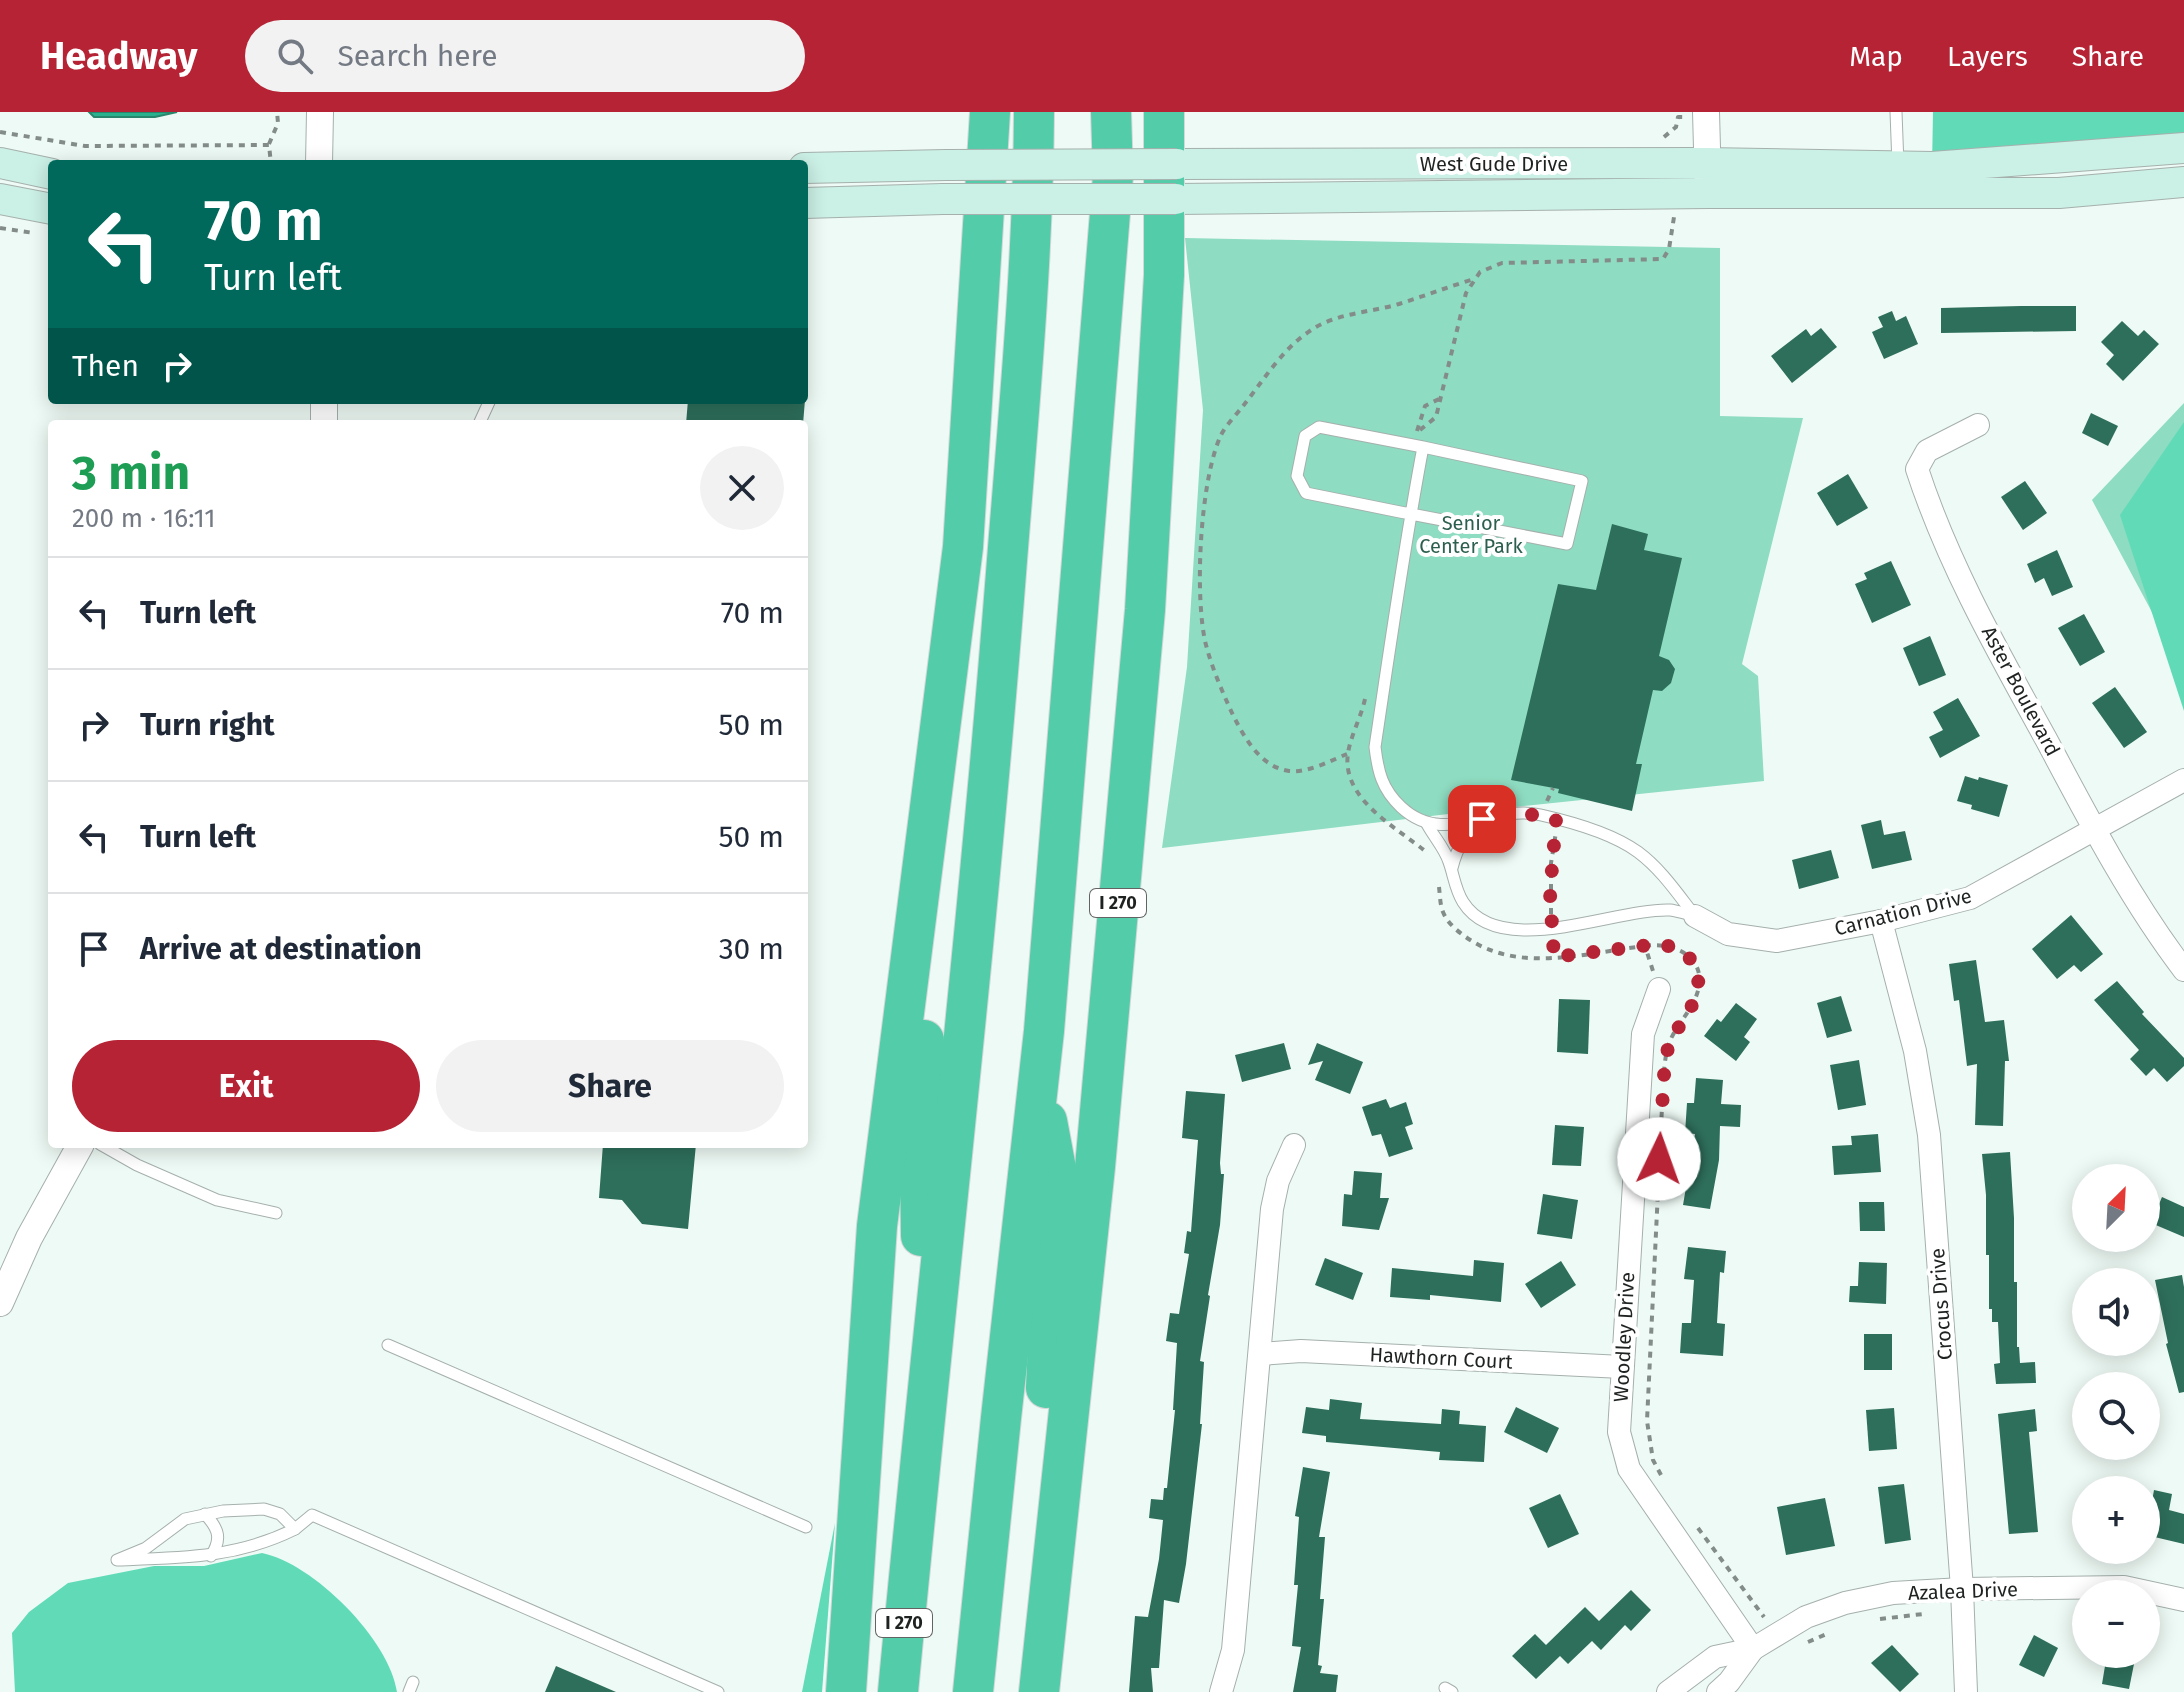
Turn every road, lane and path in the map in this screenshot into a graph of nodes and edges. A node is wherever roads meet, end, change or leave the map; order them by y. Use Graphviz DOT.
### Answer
graph roads {
  1 [pos="277,112"];
  2 [pos="320,112"];
  3 [pos="990,112"];
  4 [pos="1034,112"];
  5 [pos="1111,112"];
  6 [pos="1164,112"];
  7 [pos="1706,112"];
  8 [pos="1896,112"];
  9 [pos="1678,117"];
  10 [pos="0,132"];
  11 [pos="1663,137"];
  12 [pos="269,145"];
  13 [pos="2184,148"];
  14 [pos="271,160"];
  15 [pos="319,160"];
  16 [pos="0,163"];
  17 [pos="1706,163"];
  18 [pos="1898,166"];
  19 [pos="808,168"];
  20 [pos="48,173"];
  21 [pos="2184,182"];
  22 [pos="1709,193"];
  23 [pos="0,199"];
  24 [pos="808,203"];
  25 [pos="1674,213"];
  26 [pos="46,222"];
  27 [pos="0,228"];
  28 [pos="1474,279"];
  29 [pos="1443,397"];
  30 [pos="1978,425"];
  31 [pos="1423,447"];
  32 [pos="1411,514"];
  33 [pos="1366,694"];
  34 [pos="1348,754"];
  35 [pos="2184,780"];
  36 [pos="1553,788"];
  37 [pos="931,804"];
  38 [pos="1482,819"];
  39 [pos="1556,820"];
  40 [pos="1427,824"];
  41 [pos="2095,831"];
  42 [pos="1434,858"];
  43 [pos="1451,870"];
  44 [pos="1438,884"];
  45 [pos="1695,916"];
  46 [pos="1881,921"];
  47 [pos="1551,927"];
  48 [pos="1645,946"];
  49 [pos="2184,970"];
  50 [pos="1659,989"];
  51 [pos="1039,1078"];
  52 [pos="1663,1082"];
  53 [pos="1662,1096"];
  54 [pos="1294,1145"];
  55 [pos="79,1148"];
  56 [pos="107,1148"];
  57 [pos="276,1213"];
  58 [pos="5,1276"];
  59 [pos="0,1303"];
  60 [pos="388,1345"];
  61 [pos="1260,1354"];
  62 [pos="1622,1367"];
  63 [pos="924,1411"];
  64 [pos="1667,1485"];
  65 [pos="205,1514"];
  66 [pos="1690,1518"];
  67 [pos="806,1527"];
  68 [pos="295,1529"];
  69 [pos="211,1556"];
  70 [pos="1963,1600"];
  71 [pos="2184,1600"];
  72 [pos="1877,1619"];
  73 [pos="1837,1629"];
  74 [pos="1777,1635"];
  75 [pos="1753,1649"];
  76 [pos="718,1692"];
  77 [pos="846,1692"];
  78 [pos="898,1692"];
  79 [pos="973,1692"];
  80 [pos="1036,1692"];
  81 [pos="1221,1692"];
  82 [pos="1668,1692"];
  83 [pos="1718,1692"];
  84 [pos="1966,1692"];
  1 -- 12 [label="path"];
  2 -- 15 [label="street"];
  3 -- 37 [label="highway, I 270"];
  4 -- 63 [label="highway, I 270"];
  5 -- 51 [label="highway"];
  6 -- 80 [label="highway, I 270"];
  7 -- 17 [label="street"];
  8 -- 18 [label="lane"];
  9 -- 11 [label="path"];
  10 -- 12 [label="path"];
  12 -- 14 [label="path"];
  13 -- 18 [label="main road, West Gude Drive"];
  16 -- 20 [label="main road"];
  17 -- 18 [label="main road, West Gude Drive"];
  17 -- 19 [label="main road, West Gude Drive, bridge"];
  17 -- 22 [label="street"];
  21 -- 22 [label="main road, West Gude Drive"];
  22 -- 24 [label="main road, West Gude Drive, bridge"];
  23 -- 26 [label="main road"];
  25 -- 28 [label="path"];
  26 -- 27 [label="path"];
  28 -- 29 [label="path"];
  28 -- 34 [label="path"];
  29 -- 29 [label="path"];
  30 -- 41 [label="street, Aster Boulevard"];
  31 -- 32 [label="lane"];
  31 -- 32 [label="lane"];
  31 -- 32 [label="lane"];
  32 -- 40 [label="lane"];
  33 -- 34 [label="path"];
  34 -- 42 [label="path"];
  35 -- 41 [label="street, Carnation Drive"];
  36 -- 39 [label="path"];
  37 -- 63 [label="highway"];
  37 -- 77 [label="highway, I 270"];
  38 -- 39 [label="lane"];
  38 -- 40 [label="lane"];
  38 -- 43 [label="lane"];
  39 -- 45 [label="lane"];
  39 -- 47 [label="path"];
  40 -- 43 [label="lane"];
  41 -- 46 [label="street, Carnation Drive"];
  41 -- 49 [label="street, Aster Boulevard"];
  43 -- 47 [label="lane"];
  44 -- 48 [label="path"];
  45 -- 46 [label="street, Carnation Drive"];
  45 -- 47 [label="lane"];
  46 -- 70 [label="street, Crocus Drive"];
  48 -- 50 [label="path"];
  48 -- 52 [label="path"];
  50 -- 62 [label="street, Woodley Drive"];
  51 -- 79 [label="highway"];
  51 -- 80 [label="highway"];
  53 -- 64 [label="path"];
  54 -- 61 [label="street"];
  55 -- 58 [label="street"];
  56 -- 57 [label="lane"];
  58 -- 59 [label="street"];
  60 -- 67 [label="lane"];
  61 -- 62 [label="street, Hawthorn Court"];
  61 -- 81 [label="street"];
  62 -- 75 [label="street, Woodley Drive"];
  63 -- 78 [label="highway, I 270"];
  65 -- 68 [label="lane"];
  65 -- 69 [label="lane"];
  65 -- 69 [label="lane"];
  66 -- 74 [label="path"];
  68 -- 69 [label="lane"];
  68 -- 76 [label="lane"];
  70 -- 71 [label="street, Azalea Drive"];
  70 -- 72 [label="path"];
  70 -- 74 [label="street, Azalea Drive"];
  70 -- 84 [label="street, Crocus Drive"];
  73 -- 74 [label="path"];
  74 -- 75 [label="street, Azalea Drive"];
  75 -- 82 [label="street, Azalea Drive"];
  75 -- 83 [label="street, Azalea Drive"];
}
